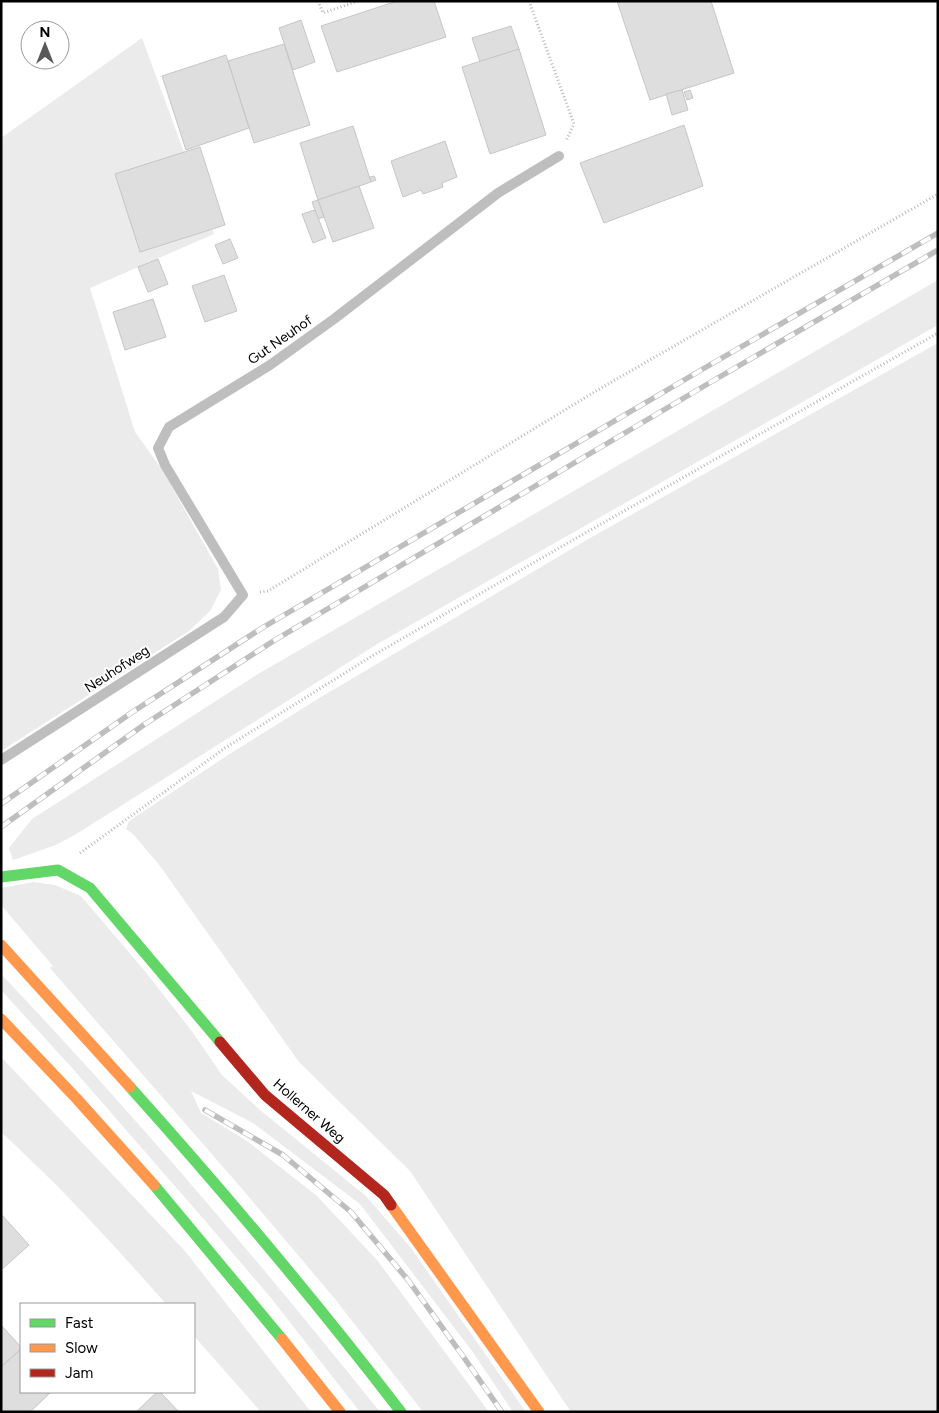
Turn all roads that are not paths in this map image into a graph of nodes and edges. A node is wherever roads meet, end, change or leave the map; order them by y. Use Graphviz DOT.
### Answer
graph roads {
  1 [pos="559,156"];
  2 [pos="243,595"];
  3 [pos="1,760"];
  4 [pos="1,877"];
  5 [pos="1,945"];
  6 [pos="1,1019"];
  7 [pos="340,1412"];
  8 [pos="401,1412"];
  9 [pos="539,1412"];
  1 -- 2 [label="lane, Gut Neuhof"];
  2 -- 3 [label="lane, Neuhofweg"];
  4 -- 9 [label="main road, Hollerner Weg"];
  5 -- 8 [label="main road"];
  6 -- 7 [label="main road"];
}
